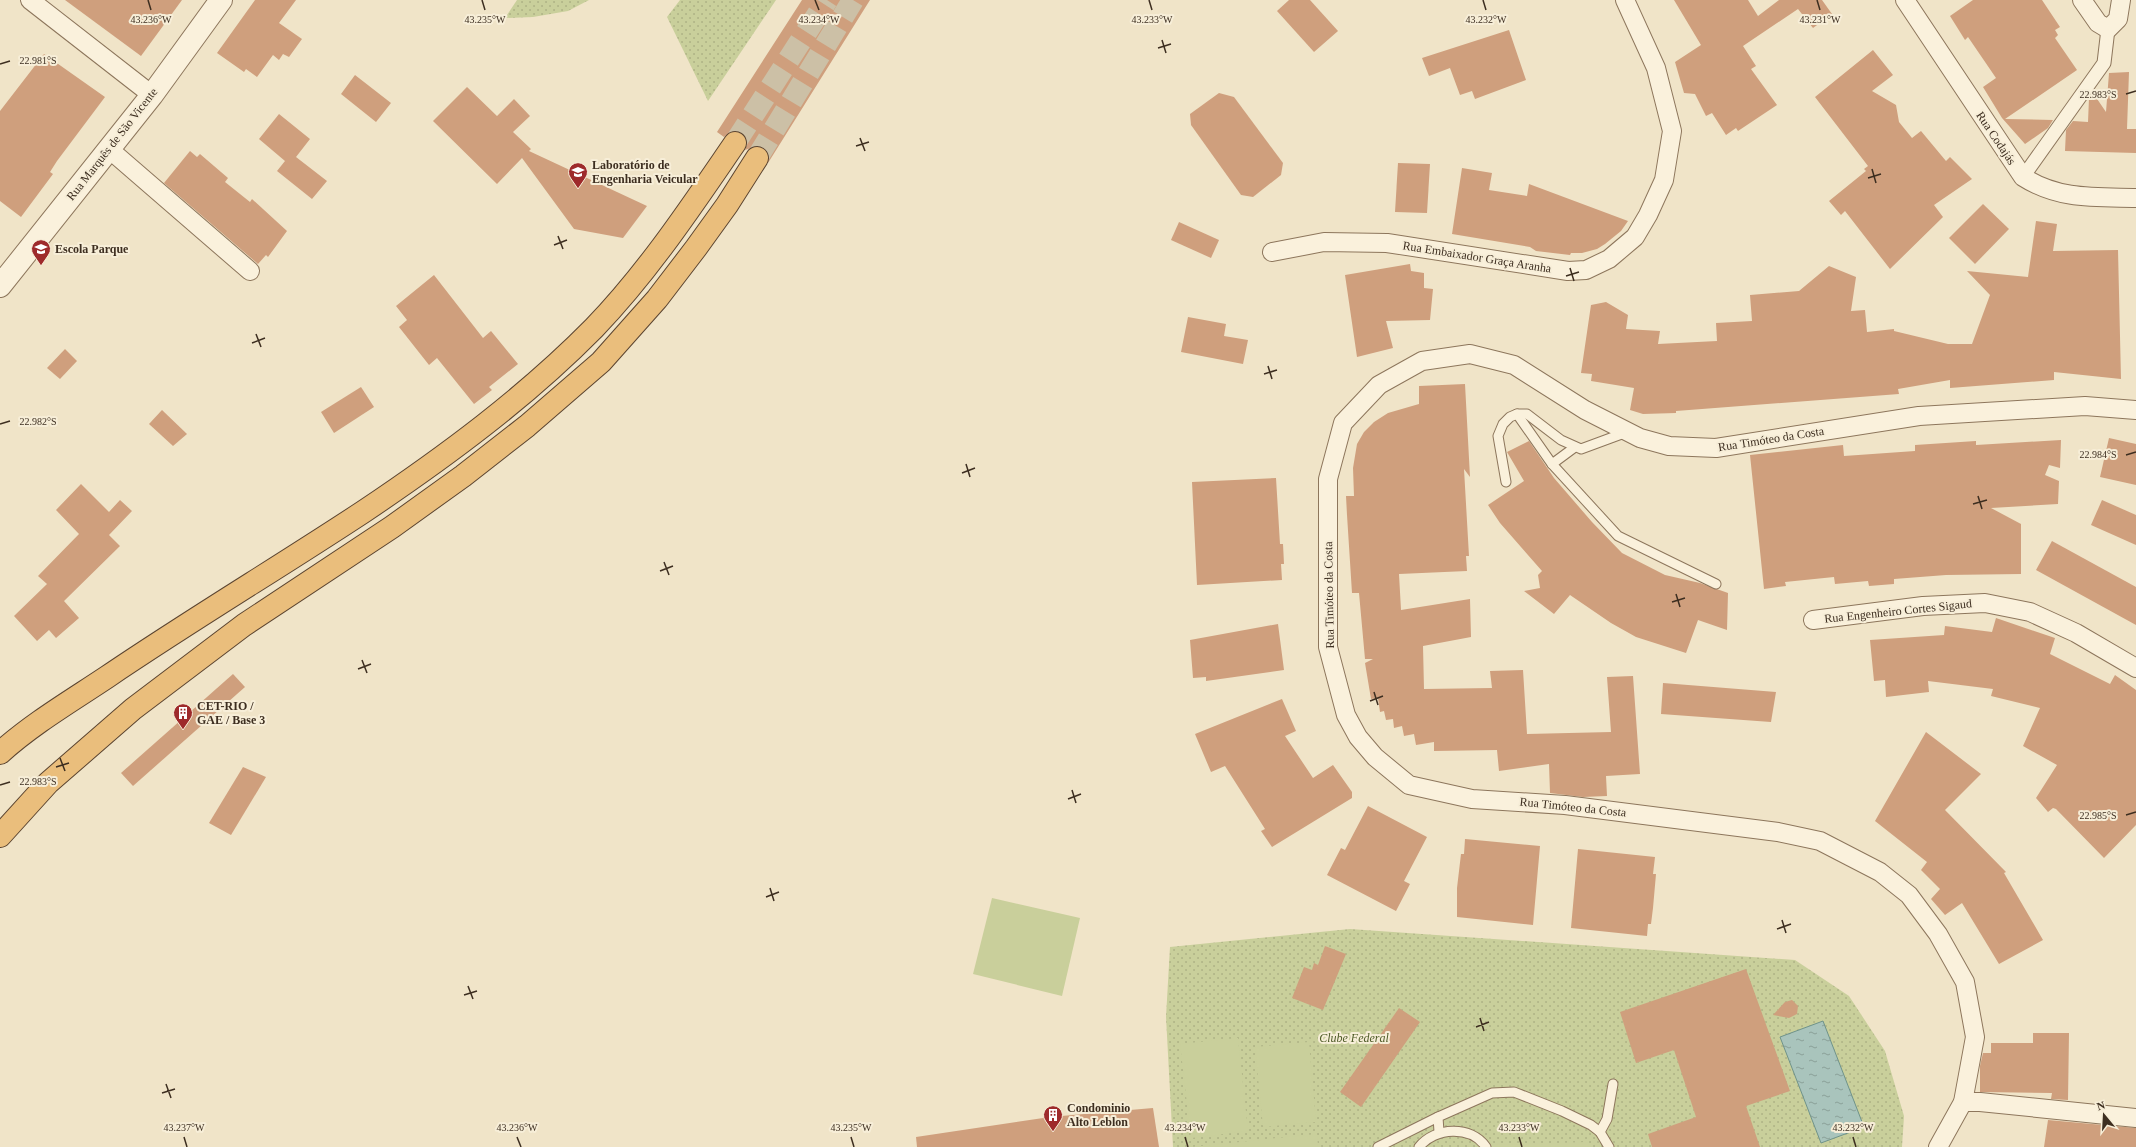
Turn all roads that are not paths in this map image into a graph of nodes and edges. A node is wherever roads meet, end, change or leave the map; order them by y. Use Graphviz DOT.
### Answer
graph roads {
  1 [pos="30,0"];
  2 [pos="221,0"];
  3 [pos="1625,0"];
  4 [pos="1905,0"];
  5 [pos="2082,0"];
  6 [pos="2121,0"];
  7 [pos="2108,29"];
  8 [pos="152,95"];
  9 [pos="735,143"];
  10 [pos="109,149"];
  11 [pos="757,158"];
  12 [pos="2023,177"];
  13 [pos="2136,198"];
  14 [pos="1272,252"];
  15 [pos="250,271"];
  16 [pos="0,286"];
  17 [pos="2136,410"];
  18 [pos="1517,414"];
  19 [pos="1627,432"];
  20 [pos="1575,447"];
  21 [pos="1552,464"];
  22 [pos="1506,482"];
  23 [pos="1716,584"];
  24 [pos="1813,620"];
  25 [pos="2136,668"];
  26 [pos="0,753"];
  27 [pos="0,836"];
  28 [pos="1613,1084"];
  29 [pos="1963,1102"];
  30 [pos="1438,1117"];
  31 [pos="2136,1118"];
  32 [pos="1439,1132"];
  33 [pos="1600,1132"];
  34 [pos="1378,1147"];
  35 [pos="1419,1147"];
  36 [pos="1486,1147"];
  37 [pos="1609,1147"];
  38 [pos="1938,1147"];
  1 -- 8 [label="street"];
  2 -- 8 [label="street, Rua Marquês de São Vicente"];
  3 -- 14 [label="street, Rua Embaixador Graça Aranha"];
  4 -- 12 [label="street, Rua Codajás"];
  5 -- 7 [label="street"];
  6 -- 7 [label="street"];
  7 -- 12 [label="street"];
  8 -- 10 [label="street, Rua Marquês de São Vicente"];
  9 -- 26 [label="highway"];
  10 -- 15 [label="street"];
  10 -- 16 [label="street, Rua Marquês de São Vicente"];
  11 -- 27 [label="highway"];
  12 -- 13 [label="street, Rua Codajás"];
  17 -- 19 [label="street, Rua Timóteo da Costa"];
  18 -- 20 [label="lane"];
  18 -- 21 [label="lane"];
  18 -- 22 [label="lane"];
  19 -- 20 [label="lane"];
  19 -- 29 [label="street, Rua Timóteo da Costa"];
  20 -- 21 [label="lane"];
  21 -- 23 [label="lane"];
  24 -- 25 [label="street, Rua Engenheiro Cortes Sigaud"];
  28 -- 33 [label="lane"];
  29 -- 31 [label="street"];
  29 -- 38 [label="street, Rua Timóteo da Costa"];
  30 -- 32 [label="lane"];
  30 -- 33 [label="lane"];
  30 -- 34 [label="lane"];
  32 -- 35 [label="lane"];
  32 -- 36 [label="lane"];
  33 -- 37 [label="lane"];
}
